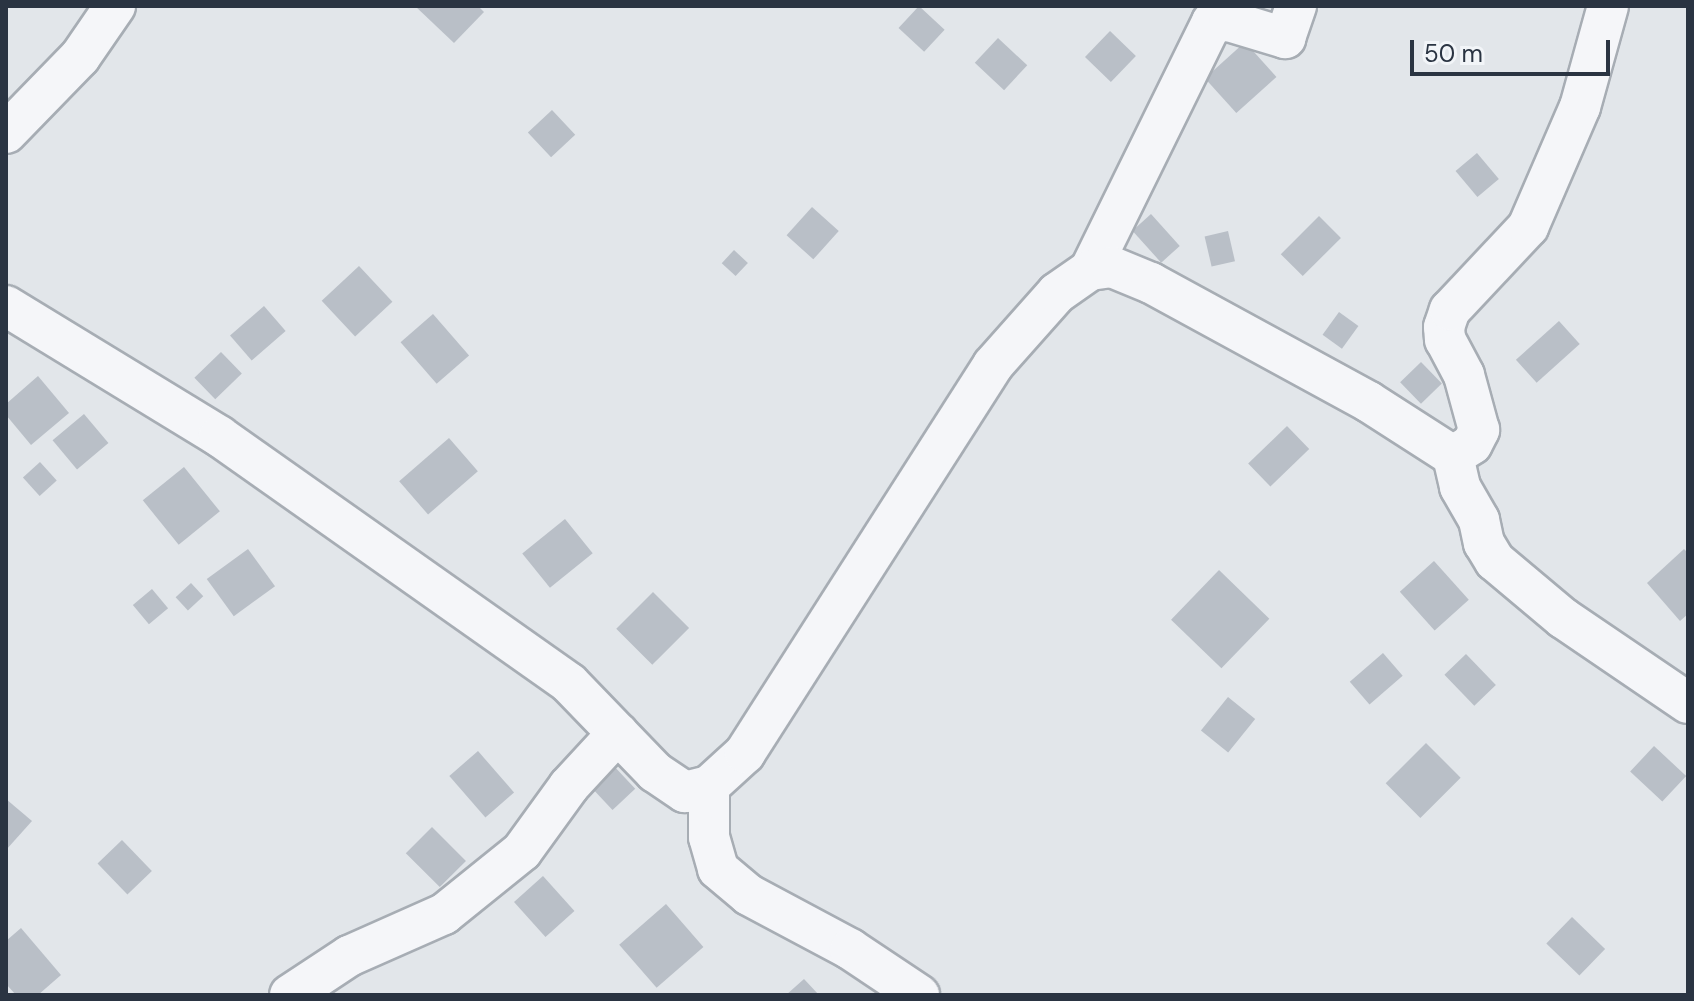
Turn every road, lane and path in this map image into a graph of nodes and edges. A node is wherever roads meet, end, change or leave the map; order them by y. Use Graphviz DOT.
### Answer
graph roads {
  1 [pos="115,6"];
  2 [pos="1296,6"];
  3 [pos="1608,6"];
  4 [pos="6,133"];
  5 [pos="1090,270"];
  6 [pos="6,306"];
  7 [pos="1453,456"];
  8 [pos="1688,703"];
  9 [pos="618,733"];
  10 [pos="709,786"];
  11 [pos="290,995"];
  12 [pos="919,995"];
  1 -- 4 [label="street"];
  2 -- 5 [label="street"];
  3 -- 7 [label="street"];
  5 -- 7 [label="street"];
  5 -- 10 [label="street"];
  6 -- 9 [label="street"];
  7 -- 8 [label="street"];
  9 -- 10 [label="street"];
  9 -- 11 [label="street"];
  10 -- 12 [label="street"];
}
